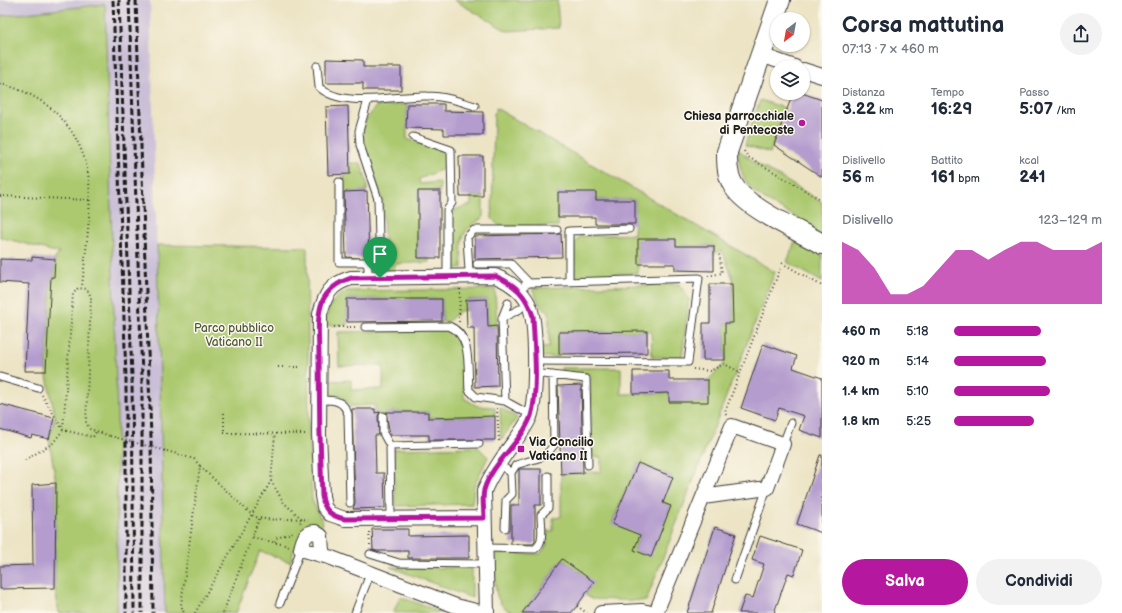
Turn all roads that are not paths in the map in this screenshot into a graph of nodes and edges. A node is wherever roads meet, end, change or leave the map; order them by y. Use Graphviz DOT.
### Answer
graph roads {
  1 [pos="780,0"];
  2 [pos="761,55"];
  3 [pos="775,60"];
  4 [pos="317,66"];
  5 [pos="810,72"];
  6 [pos="822,76"];
  7 [pos="368,100"];
  8 [pos="475,106"];
  9 [pos="413,137"];
  10 [pos="339,182"];
  11 [pos="629,229"];
  12 [pos="557,230"];
  13 [pos="822,244"];
  14 [pos="477,264"];
  15 [pos="447,271"];
  16 [pos="469,271"];
  17 [pos="374,278"];
  18 [pos="569,282"];
  19 [pos="508,303"];
  20 [pos="520,309"];
  21 [pos="502,318"];
  22 [pos="366,327"];
  23 [pos="534,367"];
  24 [pos="553,375"];
  25 [pos="0,377"];
  26 [pos="38,388"];
  27 [pos="319,400"];
  28 [pos="501,401"];
  29 [pos="523,411"];
  30 [pos="383,416"];
  31 [pos="791,423"];
  32 [pos="479,444"];
  33 [pos="783,444"];
  34 [pos="390,446"];
  35 [pos="588,466"];
  36 [pos="548,476"];
  37 [pos="767,488"];
  38 [pos="703,497"];
  39 [pos="350,503"];
  40 [pos="391,518"];
  41 [pos="484,518"];
  42 [pos="505,528"];
  43 [pos="484,548"];
  44 [pos="301,549"];
  45 [pos="370,554"];
  46 [pos="327,556"];
  47 [pos="485,564"];
  48 [pos="370,574"];
  49 [pos="735,580"];
  50 [pos="280,603"];
  51 [pos="454,610"];
  52 [pos="355,613"];
  53 [pos="484,613"];
  54 [pos="488,613"];
  55 [pos="601,613"];
  56 [pos="652,613"];
  57 [pos="656,613"];
  1 -- 2 [label="street"];
  2 -- 3 [label="street"];
  2 -- 13 [label="street"];
  4 -- 7 [label="lane"];
  5 -- 6 [label="street"];
  7 -- 8 [label="lane"];
  7 -- 17 [label="lane"];
  9 -- 15 [label="lane"];
  10 -- 17 [label="lane"];
  11 -- 18 [label="lane"];
  12 -- 16 [label="lane"];
  14 -- 18 [label="lane"];
  17 -- 23 [label="street"];
  17 -- 27 [label="street"];
  18 -- 23 [label="lane"];
  19 -- 21 [label="lane"];
  20 -- 21 [label="lane"];
  21 -- 28 [label="lane"];
  22 -- 28 [label="lane"];
  23 -- 24 [label="lane"];
  23 -- 41 [label="street"];
  24 -- 35 [label="lane"];
  24 -- 42 [label="lane"];
  25 -- 26 [label="lane"];
  27 -- 39 [label="lane"];
  27 -- 40 [label="street"];
  28 -- 29 [label="lane"];
  30 -- 34 [label="lane"];
  31 -- 33 [label="lane"];
  32 -- 34 [label="lane"];
  33 -- 37 [label="street"];
  33 -- 38 [label="street"];
  34 -- 40 [label="lane"];
  36 -- 43 [label="lane"];
  37 -- 38 [label="street"];
  37 -- 49 [label="lane"];
  38 -- 57 [label="street"];
  40 -- 41 [label="street"];
  41 -- 43 [label="street"];
  43 -- 47 [label="street"];
  44 -- 46 [label="street"];
  44 -- 46 [label="street"];
  44 -- 50 [label="lane"];
  45 -- 47 [label="lane"];
  46 -- 48 [label="street"];
  47 -- 54 [label="street"];
  48 -- 51 [label="street"];
  48 -- 52 [label="lane"];
  51 -- 53 [label="street"];
  55 -- 56 [label="street"];
}
